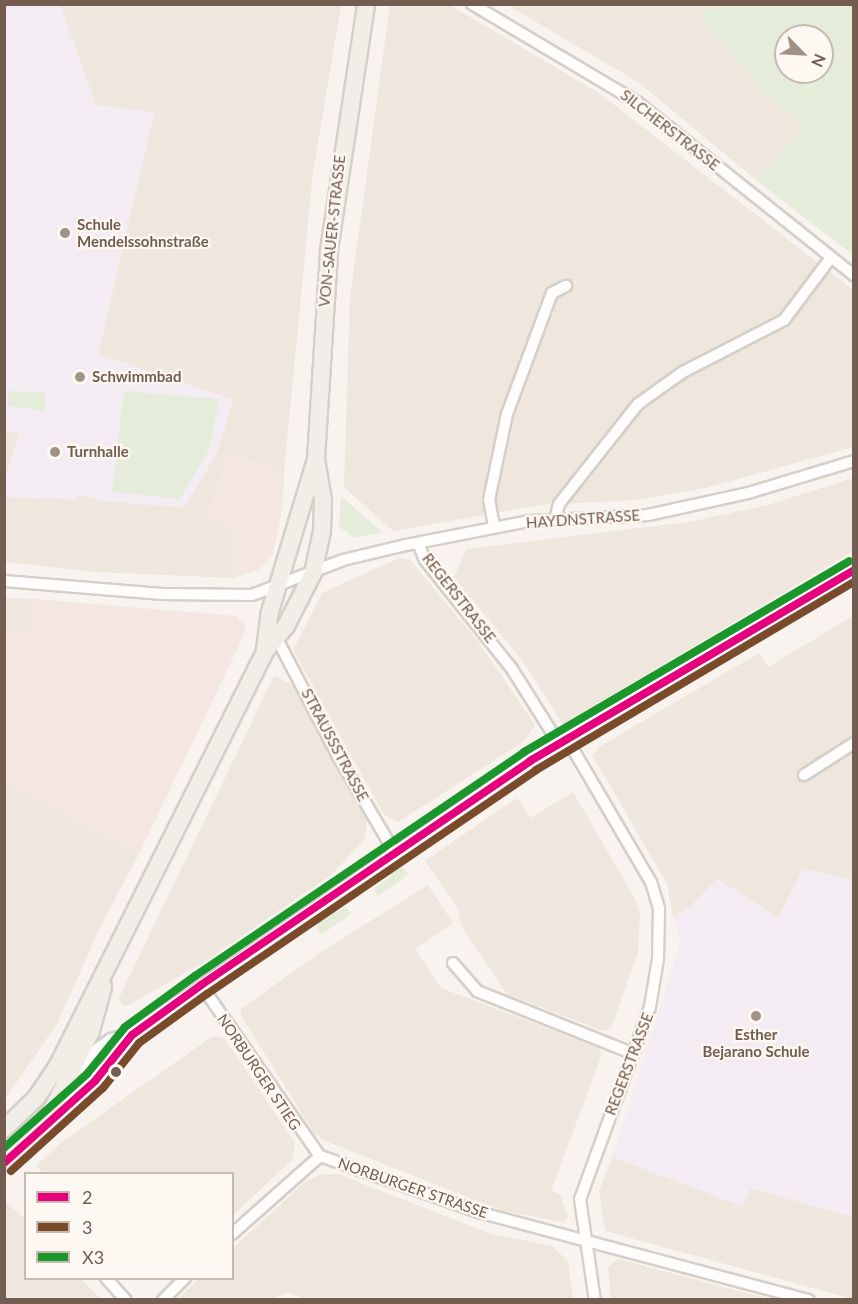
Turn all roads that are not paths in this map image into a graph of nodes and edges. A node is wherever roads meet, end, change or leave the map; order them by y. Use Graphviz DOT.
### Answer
graph roads {
  1 [pos="366,4"];
  2 [pos="472,4"];
  3 [pos="830,259"];
  4 [pos="854,275"];
  5 [pos="566,286"];
  6 [pos="316,459"];
  7 [pos="854,461"];
  8 [pos="555,520"];
  9 [pos="298,527"];
  10 [pos="494,527"];
  11 [pos="418,543"];
  12 [pos="854,570"];
  13 [pos="313,573"];
  14 [pos="4,581"];
  15 [pos="280,587"];
  16 [pos="276,638"];
  17 [pos="563,741"];
  18 [pos="854,743"];
  19 [pos="804,775"];
  20 [pos="395,852"];
  21 [pos="453,963"];
  22 [pos="108,965"];
  23 [pos="201,985"];
  24 [pos="132,1035"];
  25 [pos="632,1053"];
  26 [pos="75,1067"];
  27 [pos="45,1086"];
  28 [pos="4,1129"];
  29 [pos="38,1132"];
  30 [pos="320,1156"];
  31 [pos="4,1163"];
  32 [pos="234,1232"];
  33 [pos="584,1238"];
  34 [pos="108,1280"];
  35 [pos="183,1280"];
  36 [pos="126,1299"];
  37 [pos="163,1299"];
  38 [pos="595,1299"];
  39 [pos="809,1299"];
  1 -- 6 [label="main road, VON-SAUER-STRASSE"];
  2 -- 3 [label="street, SILCHERSTRASSE"];
  3 -- 4 [label="street, SILCHERSTRASSE"];
  3 -- 8 [label="street"];
  5 -- 10 [label="street"];
  6 -- 9 [label="main road, VON-SAUER-STRASSE"];
  6 -- 13 [label="main road, VON-SAUER-STRASSE"];
  7 -- 8 [label="street, HAYDNSTRASSE"];
  8 -- 10 [label="street, HAYDNSTRASSE"];
  9 -- 13 [label="main road"];
  9 -- 15 [label="main road, VON-SAUER-STRASSE"];
  10 -- 11 [label="street, HAYDNSTRASSE"];
  11 -- 13 [label="street, HAYDNSTRASSE"];
  11 -- 17 [label="street, REGERSTRASSE"];
  12 -- 17 [label="main road"];
  13 -- 15 [label="street"];
  13 -- 16 [label="main road, VON-SAUER-STRASSE"];
  14 -- 15 [label="street"];
  15 -- 16 [label="main road"];
  15 -- 16 [label="main road, VON-SAUER-STRASSE"];
  16 -- 20 [label="street, STRAUSSSTRASSE"];
  16 -- 22 [label="main road, VON-SAUER-STRASSE"];
  17 -- 20 [label="main road"];
  17 -- 25 [label="street, REGERSTRASSE"];
  18 -- 19 [label="street"];
  20 -- 23 [label="main road"];
  21 -- 25 [label="street"];
  22 -- 26 [label="main road"];
  22 -- 27 [label="main road, VON-SAUER-STRASSE"];
  23 -- 24 [label="main road"];
  23 -- 30 [label="street, NORBURGER STIEG"];
  24 -- 26 [label="main road"];
  24 -- 29 [label="main road"];
  25 -- 33 [label="street, REGERSTRASSE"];
  26 -- 27 [label="main road"];
  26 -- 29 [label="main road"];
  27 -- 28 [label="main road, VON-SAUER-STRASSE"];
  29 -- 31 [label="main road"];
  30 -- 32 [label="street, NORBURGER STRASSE"];
  30 -- 33 [label="street, NORBURGER STRASSE"];
  33 -- 38 [label="street, REGERSTRASSE"];
  33 -- 39 [label="street, NORBURGER STRASSE"];
  34 -- 36 [label="street"];
  35 -- 37 [label="street"];
}
